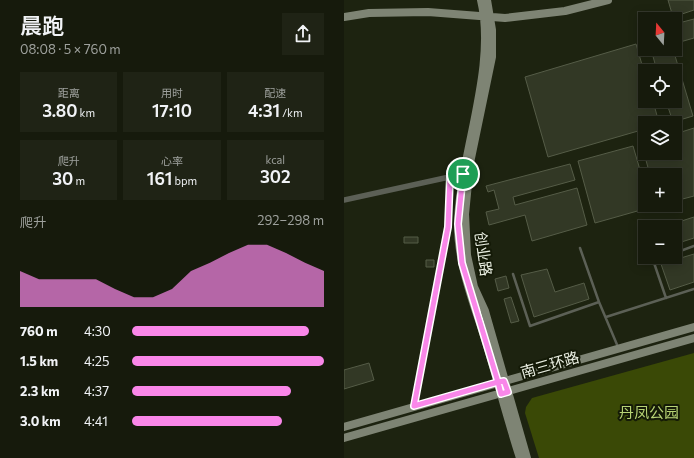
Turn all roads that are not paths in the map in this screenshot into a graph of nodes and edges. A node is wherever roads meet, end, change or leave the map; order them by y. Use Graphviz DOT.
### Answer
graph roads {
  1 [pos="481,0"];
  2 [pos="487,0"];
  3 [pos="608,0"];
  4 [pos="344,17"];
  5 [pos="487,17"];
  6 [pos="463,174"];
  7 [pos="450,177"];
  8 [pos="344,200"];
  9 [pos="694,246"];
  10 [pos="580,248"];
  11 [pos="682,250"];
  12 [pos="655,264"];
  13 [pos="513,274"];
  14 [pos="694,289"];
  15 [pos="666,298"];
  16 [pos="599,302"];
  17 [pos="606,318"];
  18 [pos="694,327"];
  19 [pos="694,338"];
  20 [pos="619,348"];
  21 [pos="501,382"];
  22 [pos="504,393"];
  23 [pos="414,406"];
  24 [pos="344,427"];
  25 [pos="344,438"];
  26 [pos="520,458"];
  27 [pos="527,458"];
  1 -- 5 [label="street, 创业路"];
  2 -- 5 [label="street, 创业路"];
  3 -- 5 [label="street"];
  4 -- 5 [label="street"];
  5 -- 6 [label="street, 创业路"];
  5 -- 21 [label="street, 创业路"];
  6 -- 7 [label="street"];
  6 -- 21 [label="street, 创业路"];
  7 -- 8 [label="street"];
  7 -- 23 [label="street"];
  9 -- 11 [label="lane"];
  10 -- 16 [label="lane"];
  12 -- 15 [label="lane"];
  13 -- 16 [label="lane"];
  14 -- 15 [label="lane"];
  15 -- 17 [label="lane"];
  16 -- 17 [label="lane"];
  17 -- 20 [label="lane"];
  18 -- 20 [label="street, 南三环路"];
  19 -- 22 [label="street, 南三环路"];
  20 -- 21 [label="street, 南三环路"];
  21 -- 22 [label="street, 创业路"];
  21 -- 23 [label="street, 南三环路"];
  22 -- 25 [label="street, 南三环路"];
  22 -- 26 [label="street, 创业路"];
  22 -- 27 [label="street, 创业路"];
  23 -- 24 [label="street, 南三环路"];
}
